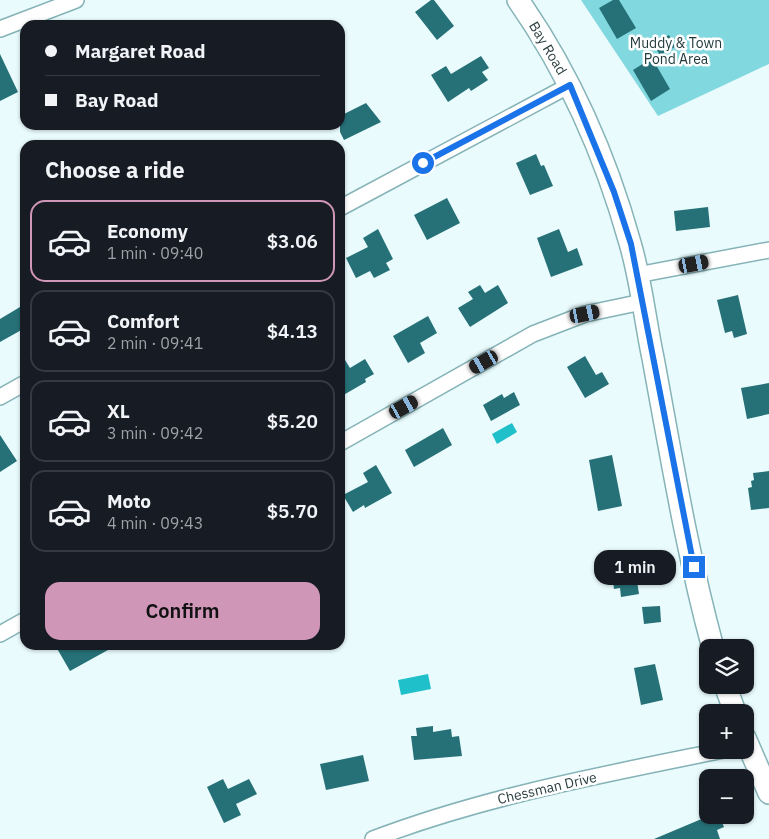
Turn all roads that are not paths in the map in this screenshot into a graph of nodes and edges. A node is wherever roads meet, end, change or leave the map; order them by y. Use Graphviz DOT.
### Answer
graph roads {
  1 [pos="76,0"];
  2 [pos="518,0"];
  3 [pos="24,20"];
  4 [pos="20,21"];
  5 [pos="0,29"];
  6 [pos="570,85"];
  7 [pos="345,205"];
  8 [pos="769,250"];
  9 [pos="637,275"];
  10 [pos="642,302"];
  11 [pos="20,386"];
  12 [pos="0,397"];
  13 [pos="345,440"];
  14 [pos="20,623"];
  15 [pos="0,634"];
  16 [pos="711,639"];
  17 [pos="699,755"];
  18 [pos="754,759"];
  19 [pos="769,793"];
  20 [pos="373,839"];
  1 -- 3 [label="street"];
  2 -- 6 [label="main road, Bay Road"];
  4 -- 5 [label="street"];
  6 -- 7 [label="street"];
  6 -- 9 [label="main road, Bay Road"];
  8 -- 9 [label="street"];
  9 -- 10 [label="main road, Bay Road"];
  10 -- 13 [label="street"];
  10 -- 16 [label="main road, Bay Road"];
  11 -- 12 [label="street"];
  14 -- 15 [label="street"];
  17 -- 20 [label="street, Chessman Drive"];
  18 -- 19 [label="main road"];
}
